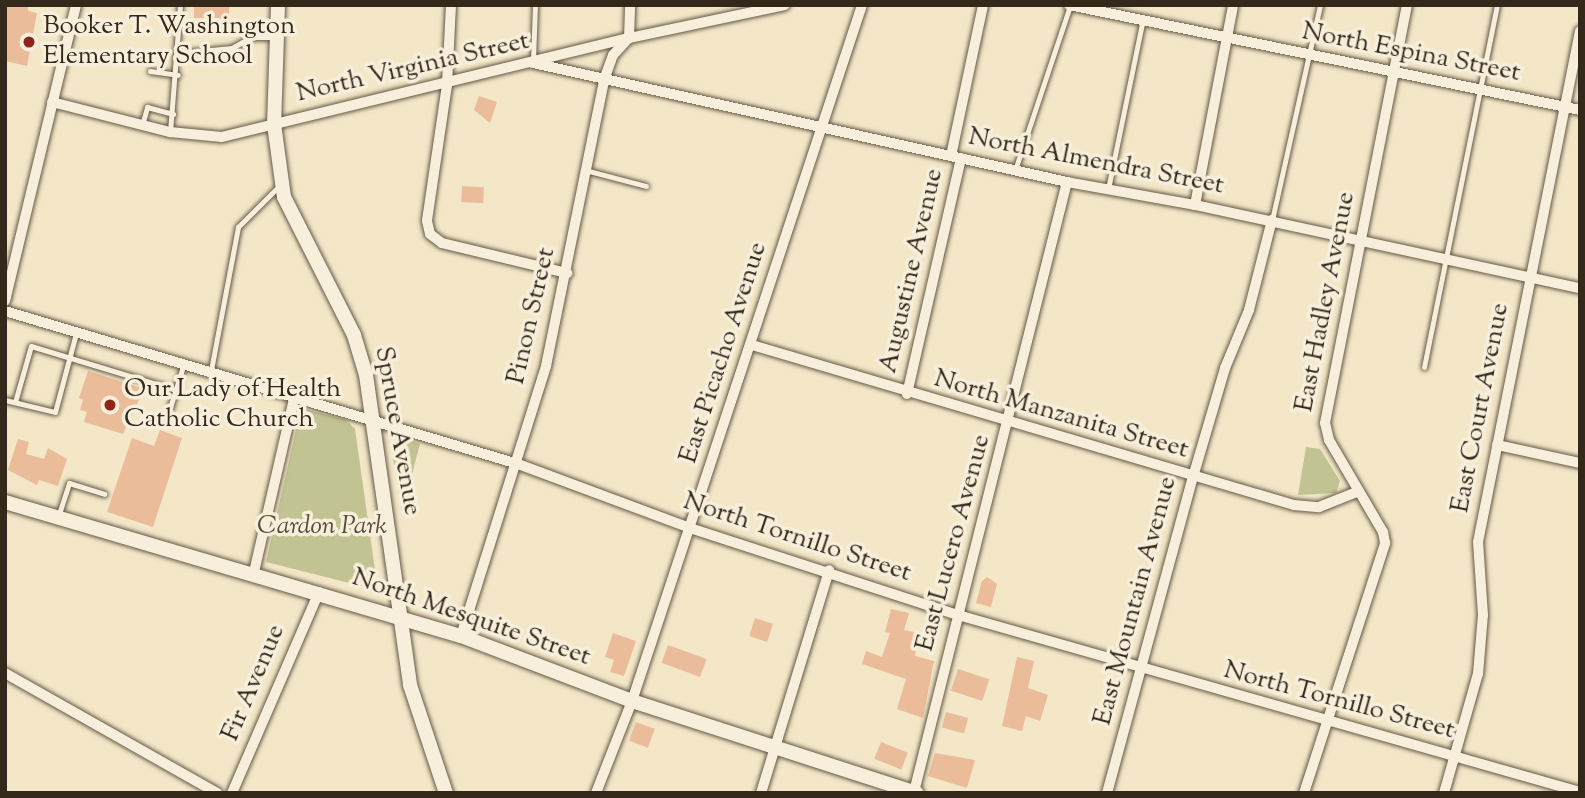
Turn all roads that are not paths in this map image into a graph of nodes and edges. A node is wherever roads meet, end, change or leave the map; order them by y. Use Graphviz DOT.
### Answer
graph roads {
  1 [pos="76,5"];
  2 [pos="180,5"];
  3 [pos="278,5"];
  4 [pos="451,5"];
  5 [pos="535,5"];
  6 [pos="630,5"];
  7 [pos="785,5"];
  8 [pos="862,5"];
  9 [pos="983,5"];
  10 [pos="1233,5"];
  11 [pos="1321,5"];
  12 [pos="1408,5"];
  13 [pos="1497,5"];
  14 [pos="1069,6"];
  15 [pos="1142,24"];
  16 [pos="1580,31"];
  17 [pos="276,37"];
  18 [pos="629,38"];
  19 [pos="1227,40"];
  20 [pos="180,53"];
  21 [pos="1311,57"];
  22 [pos="533,63"];
  23 [pos="150,71"];
  24 [pos="1394,74"];
  25 [pos="178,75"];
  26 [pos="605,77"];
  27 [pos="447,85"];
  28 [pos="1480,90"];
  29 [pos="52,102"];
  30 [pos="1566,107"];
  31 [pos="1580,110"];
  32 [pos="173,114"];
  33 [pos="274,124"];
  34 [pos="142,125"];
  35 [pos="823,126"];
  36 [pos="170,132"];
  37 [pos="956,157"];
  38 [pos="585,170"];
  39 [pos="1015,170"];
  40 [pos="1067,182"];
  41 [pos="282,183"];
  42 [pos="646,186"];
  43 [pos="1108,189"];
  44 [pos="1195,205"];
  45 [pos="1272,220"];
  46 [pos="1361,241"];
  47 [pos="1446,259"];
  48 [pos="567,273"];
  49 [pos="1530,277"];
  50 [pos="1580,288"];
  51 [pos="5,301"];
  52 [pos="5,311"];
  53 [pos="77,331"];
  54 [pos="751,345"];
  55 [pos="69,358"];
  56 [pos="184,362"];
  57 [pos="1424,367"];
  58 [pos="211,370"];
  59 [pos="176,390"];
  60 [pos="295,394"];
  61 [pos="907,394"];
  62 [pos="5,400"];
  63 [pos="15,402"];
  64 [pos="167,417"];
  65 [pos="372,417"];
  66 [pos="1009,424"];
  67 [pos="1497,445"];
  68 [pos="1580,463"];
  69 [pos="518,464"];
  70 [pos="1193,477"];
  71 [pos="1359,491"];
  72 [pos="104,494"];
  73 [pos="5,502"];
  74 [pos="58,517"];
  75 [pos="690,528"];
  76 [pos="829,570"];
  77 [pos="254,572"];
  78 [pos="319,592"];
  79 [pos="958,615"];
  80 [pos="402,618"];
  81 [pos="461,636"];
  82 [pos="1142,670"];
  83 [pos="5,673"];
  84 [pos="632,701"];
  85 [pos="1327,722"];
  86 [pos="776,745"];
  87 [pos="1454,757"];
  88 [pos="915,792"];
  89 [pos="1580,792"];
  90 [pos="217,793"];
  91 [pos="232,793"];
  92 [pos="446,793"];
  93 [pos="596,793"];
  94 [pos="761,793"];
  95 [pos="1107,793"];
  96 [pos="1304,793"];
  97 [pos="1444,793"];
  1 -- 29 [label="street"];
  2 -- 20 [label="lane"];
  3 -- 17 [label="street, Spruce Avenue"];
  4 -- 27 [label="street"];
  5 -- 22 [label="lane"];
  6 -- 18 [label="street"];
  7 -- 18 [label="street, North Virginia Street"];
  8 -- 35 [label="street, East Picacho Avenue"];
  9 -- 37 [label="street, Augustine Avenue"];
  10 -- 19 [label="street"];
  11 -- 21 [label="lane"];
  12 -- 24 [label="street, East Hadley Avenue"];
  13 -- 28 [label="lane"];
  14 -- 15 [label="street, North Espina Street"];
  14 -- 39 [label="lane"];
  15 -- 19 [label="street, North Espina Street"];
  15 -- 43 [label="lane"];
  16 -- 30 [label="street, East Court Avenue"];
  17 -- 20 [label="lane"];
  17 -- 33 [label="street, Spruce Avenue"];
  18 -- 22 [label="street, North Virginia Street"];
  18 -- 26 [label="street, Pinon Street"];
  19 -- 21 [label="street, North Espina Street"];
  19 -- 44 [label="street"];
  20 -- 25 [label="lane"];
  21 -- 24 [label="street, North Espina Street"];
  21 -- 45 [label="lane"];
  22 -- 26 [label="street, North Almendra Street"];
  22 -- 27 [label="street, North Virginia Street"];
  23 -- 25 [label="lane"];
  24 -- 28 [label="street, North Espina Street"];
  24 -- 46 [label="street, East Hadley Avenue"];
  25 -- 32 [label="lane"];
  26 -- 35 [label="street, North Almendra Street"];
  26 -- 38 [label="street, Pinon Street"];
  27 -- 33 [label="street, North Virginia Street"];
  27 -- 48 [label="street"];
  28 -- 30 [label="street, North Espina Street"];
  28 -- 47 [label="lane"];
  29 -- 34 [label="street, North Virginia Street"];
  29 -- 51 [label="street"];
  30 -- 31 [label="street, North Espina Street"];
  30 -- 49 [label="street, East Court Avenue"];
  32 -- 34 [label="lane"];
  32 -- 36 [label="lane"];
  33 -- 36 [label="street, North Virginia Street"];
  33 -- 41 [label="street, Spruce Avenue"];
  34 -- 36 [label="street, North Virginia Street"];
  35 -- 37 [label="street, North Almendra Street"];
  35 -- 54 [label="street, East Picacho Avenue"];
  37 -- 39 [label="street, North Almendra Street"];
  37 -- 61 [label="street, Augustine Avenue"];
  38 -- 42 [label="lane"];
  38 -- 48 [label="street, Pinon Street"];
  39 -- 40 [label="street, North Almendra Street"];
  40 -- 43 [label="street, North Almendra Street"];
  40 -- 66 [label="street, East Lucero Avenue"];
  41 -- 58 [label="lane"];
  41 -- 65 [label="street, Spruce Avenue"];
  43 -- 44 [label="street, North Almendra Street"];
  44 -- 45 [label="street, North Almendra Street"];
  45 -- 46 [label="street, North Almendra Street"];
  45 -- 70 [label="street, East Mountain Avenue"];
  46 -- 47 [label="street, North Almendra Street"];
  46 -- 71 [label="street, East Hadley Avenue"];
  47 -- 49 [label="street, North Almendra Street"];
  47 -- 57 [label="lane"];
  48 -- 69 [label="street, Pinon Street"];
  49 -- 50 [label="street, North Almendra Street"];
  49 -- 67 [label="street, East Court Avenue"];
  52 -- 53 [label="street, North Tornillo Street"];
  53 -- 55 [label="lane"];
  53 -- 56 [label="street, North Tornillo Street"];
  54 -- 61 [label="street, North Manzanita Street"];
  54 -- 75 [label="street, East Picacho Avenue"];
  55 -- 59 [label="lane"];
  55 -- 63 [label="lane"];
  55 -- 63 [label="lane"];
  56 -- 58 [label="street, North Tornillo Street"];
  56 -- 59 [label="lane"];
  58 -- 60 [label="street, North Tornillo Street"];
  59 -- 64 [label="lane"];
  60 -- 65 [label="street, North Tornillo Street"];
  60 -- 77 [label="street"];
  61 -- 66 [label="street, North Manzanita Street"];
  62 -- 63 [label="lane"];
  65 -- 69 [label="street, North Tornillo Street"];
  65 -- 80 [label="street, Spruce Avenue"];
  66 -- 70 [label="street, North Manzanita Street"];
  66 -- 79 [label="street, East Lucero Avenue"];
  67 -- 68 [label="street"];
  67 -- 87 [label="street, East Court Avenue"];
  69 -- 75 [label="street, North Tornillo Street"];
  69 -- 81 [label="street, Pinon Street"];
  70 -- 71 [label="street, North Manzanita Street"];
  70 -- 82 [label="street, East Mountain Avenue"];
  71 -- 85 [label="street, East Hadley Avenue"];
  72 -- 74 [label="lane"];
  73 -- 74 [label="street, North Mesquite Street"];
  74 -- 77 [label="street, North Mesquite Street"];
  75 -- 76 [label="street, North Tornillo Street"];
  75 -- 84 [label="street, East Picacho Avenue"];
  76 -- 79 [label="street, North Tornillo Street"];
  76 -- 86 [label="street"];
  77 -- 78 [label="street, North Mesquite Street"];
  78 -- 80 [label="street, North Mesquite Street"];
  78 -- 91 [label="street, Fir Avenue"];
  79 -- 82 [label="street, North Tornillo Street"];
  79 -- 88 [label="street, East Lucero Avenue"];
  80 -- 81 [label="street, North Mesquite Street"];
  80 -- 92 [label="street, Spruce Avenue"];
  81 -- 84 [label="street, North Mesquite Street"];
  82 -- 85 [label="street, North Tornillo Street"];
  82 -- 95 [label="street, East Mountain Avenue"];
  83 -- 90 [label="street"];
  84 -- 86 [label="street, North Mesquite Street"];
  84 -- 93 [label="street, East Picacho Avenue"];
  85 -- 87 [label="street, North Tornillo Street"];
  85 -- 96 [label="street, East Hadley Avenue"];
  86 -- 88 [label="street, North Mesquite Street"];
  86 -- 94 [label="street"];
  87 -- 89 [label="street, North Tornillo Street"];
  87 -- 97 [label="street, East Court Avenue"];
}
